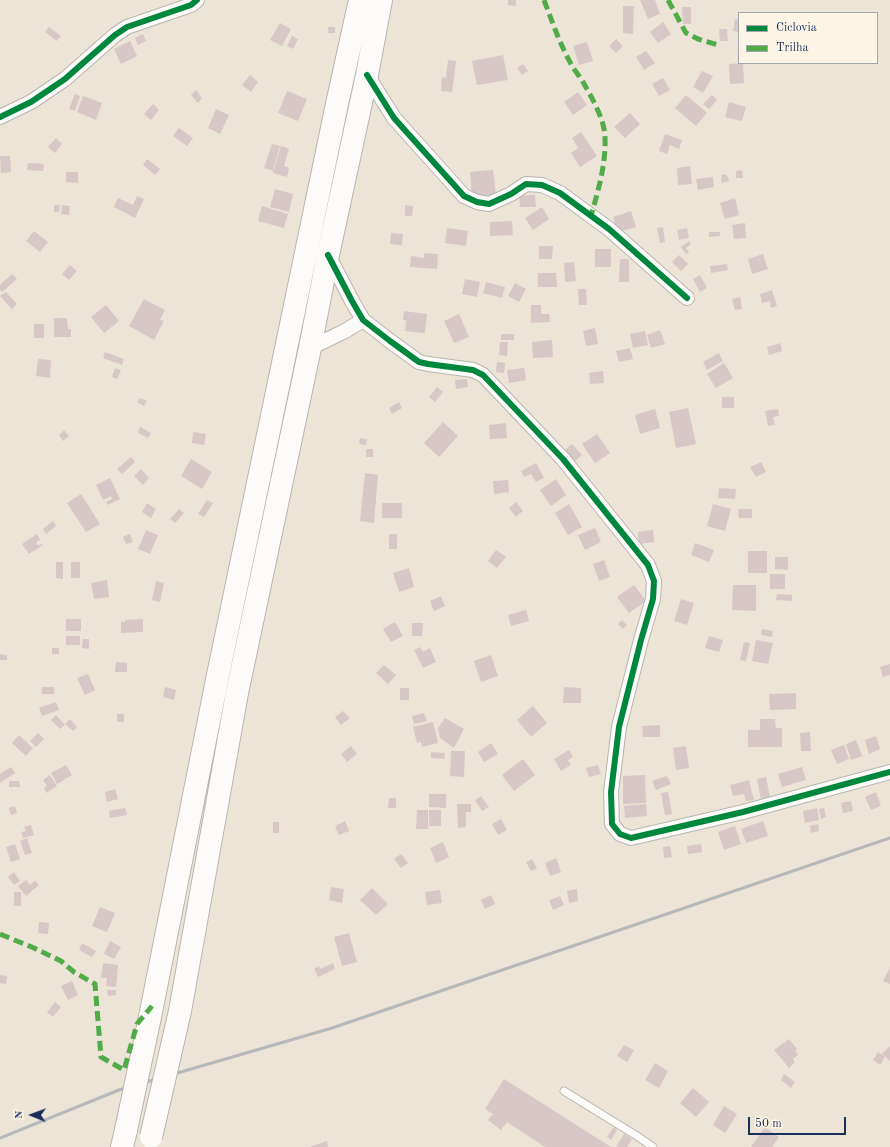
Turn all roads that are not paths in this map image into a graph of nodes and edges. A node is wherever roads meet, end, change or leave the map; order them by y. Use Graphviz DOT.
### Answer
graph roads {
  1 [pos="197,0"];
  2 [pos="360,0"];
  3 [pos="381,0"];
  4 [pos="367,75"];
  5 [pos="0,117"];
  6 [pos="328,255"];
  7 [pos="687,298"];
  8 [pos="363,320"];
  9 [pos="310,348"];
  10 [pos="890,772"];
  11 [pos="564,1092"];
  12 [pos="124,1138"];
  13 [pos="150,1142"];
  14 [pos="653,1147"];
  1 -- 5 [label="street"];
  2 -- 12 [label="highway, bridge"];
  3 -- 4 [label="highway"];
  4 -- 6 [label="highway"];
  4 -- 7 [label="street"];
  6 -- 8 [label="street"];
  6 -- 9 [label="highway"];
  8 -- 9 [label="street"];
  8 -- 10 [label="street"];
  9 -- 13 [label="highway, bridge"];
  11 -- 14 [label="lane"];
}
